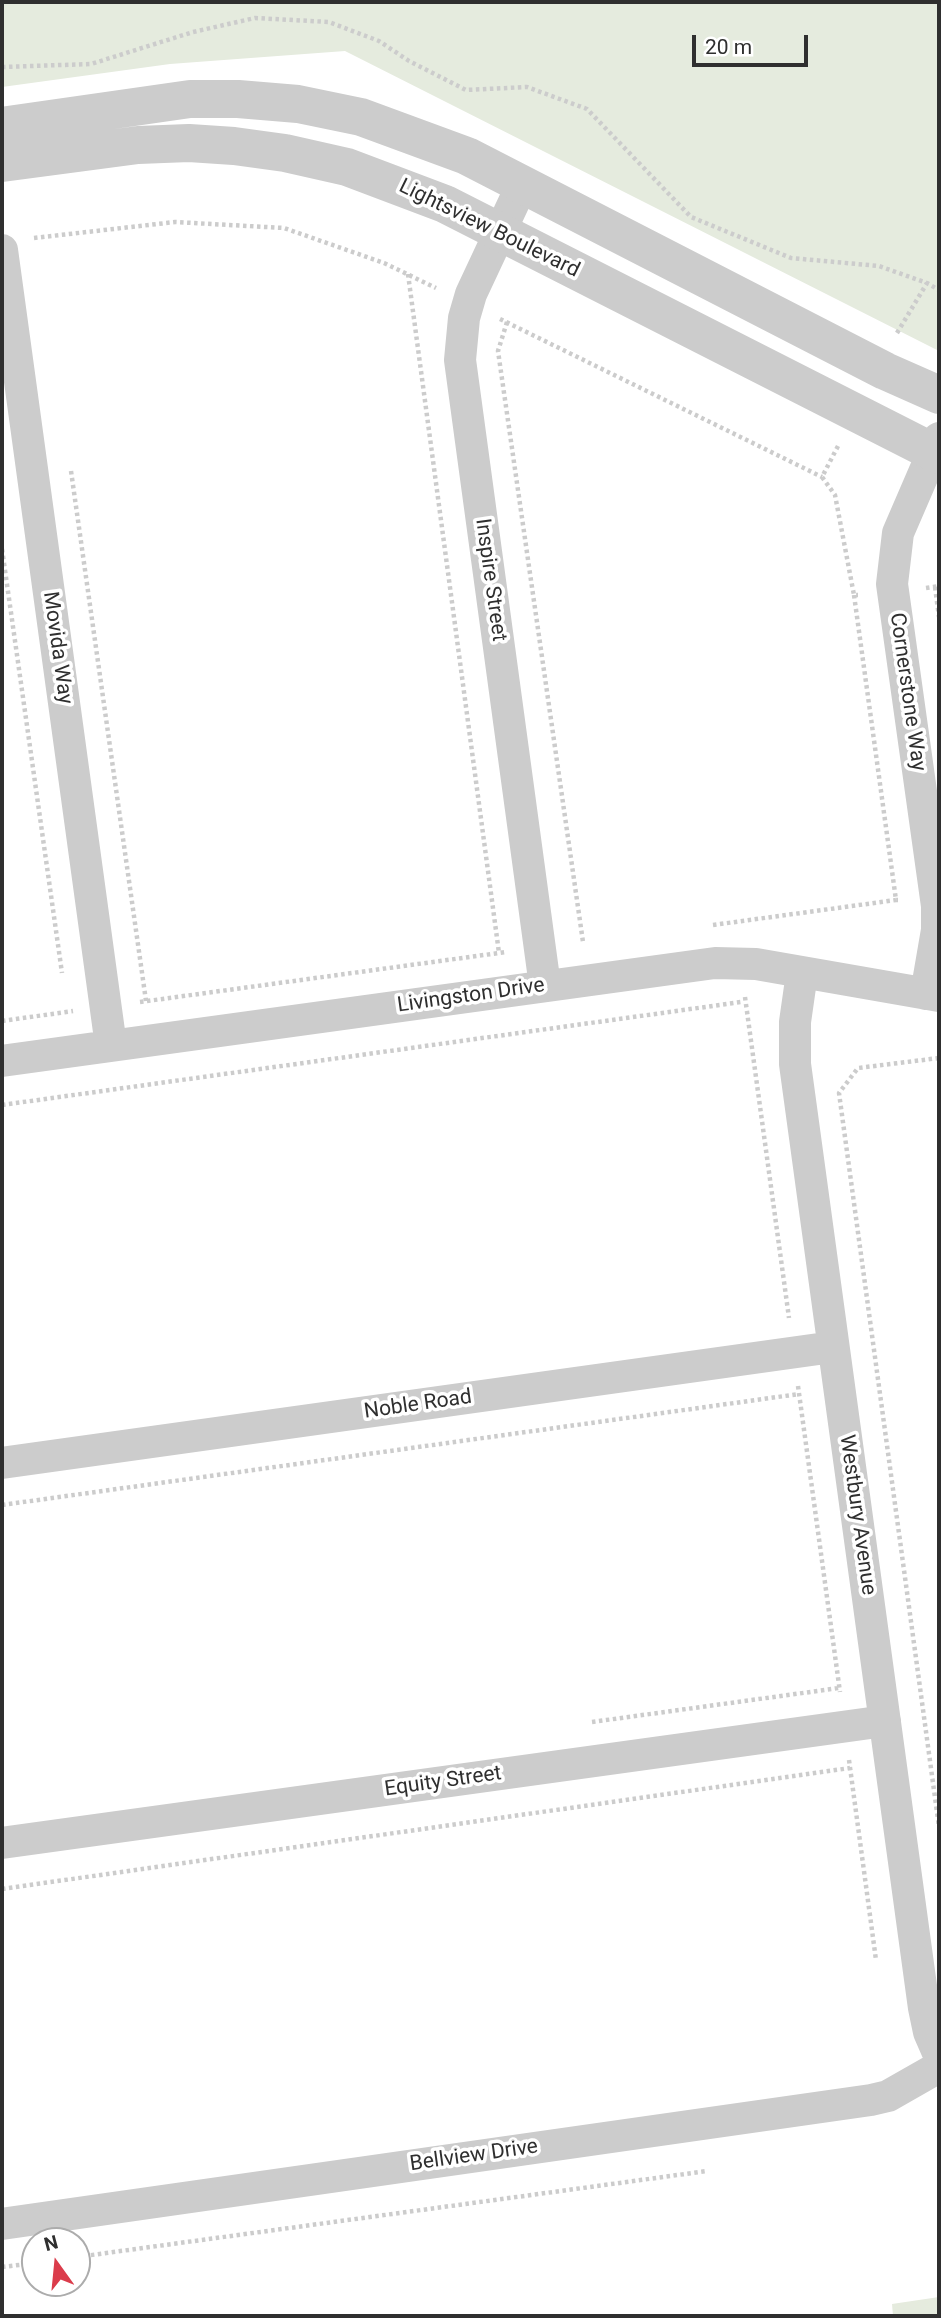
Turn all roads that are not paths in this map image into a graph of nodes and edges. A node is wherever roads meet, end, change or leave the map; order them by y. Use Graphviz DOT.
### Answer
graph roads {
  1 [pos="2,126"];
  2 [pos="2,163"];
  3 [pos="522,185"];
  4 [pos="500,232"];
  5 [pos="14,245"];
  6 [pos="939,395"];
  7 [pos="937,449"];
  8 [pos="802,973"];
  9 [pos="545,986"];
  10 [pos="932,995"];
  11 [pos="111,1045"];
  12 [pos="2,1060"];
  13 [pos="833,1347"];
  14 [pos="2,1463"];
  15 [pos="885,1721"];
  16 [pos="2,1843"];
  17 [pos="939,2055"];
  18 [pos="939,2067"];
  19 [pos="2,2224"];
  1 -- 3 [label="street"];
  2 -- 4 [label="street, Lightsview Boulevard"];
  3 -- 4 [label="street, Inspire Street"];
  3 -- 6 [label="street"];
  4 -- 7 [label="street, Lightsview Boulevard"];
  4 -- 9 [label="street, Inspire Street"];
  5 -- 11 [label="street, Movida Way"];
  7 -- 10 [label="street, Cornerstone Way"];
  8 -- 9 [label="street, Livingston Drive"];
  8 -- 10 [label="street, Livingston Drive"];
  8 -- 13 [label="street, Westbury Avenue"];
  9 -- 11 [label="street, Livingston Drive"];
  11 -- 12 [label="street, Livingston Drive"];
  13 -- 14 [label="street, Noble Road"];
  13 -- 15 [label="street, Westbury Avenue"];
  15 -- 16 [label="street, Equity Street"];
  15 -- 17 [label="street, Westbury Avenue"];
  18 -- 19 [label="street, Bellview Drive"];
}
